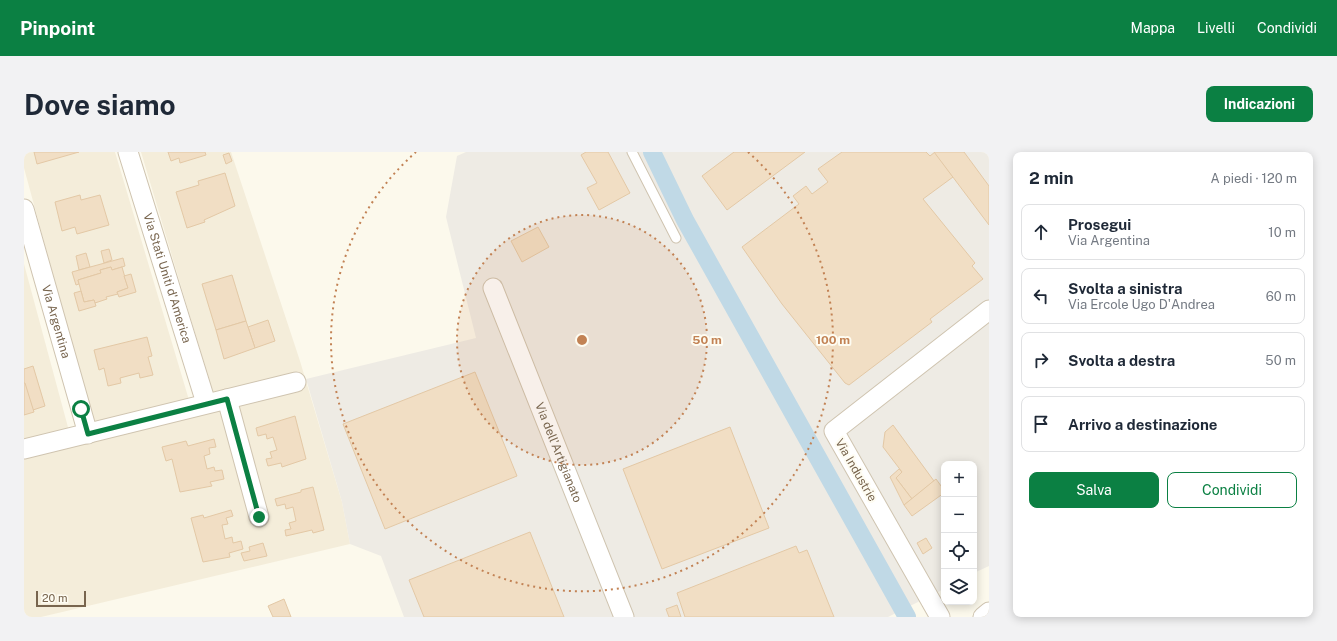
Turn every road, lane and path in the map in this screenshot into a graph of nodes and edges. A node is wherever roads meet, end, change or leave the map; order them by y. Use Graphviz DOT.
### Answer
graph roads {
  1 [pos="128,152"];
  2 [pos="632,152"];
  3 [pos="24,209"];
  4 [pos="676,238"];
  5 [pos="493,288"];
  6 [pos="989,310"];
  7 [pos="296,382"];
  8 [pos="227,399"];
  9 [pos="206,403"];
  10 [pos="88,434"];
  11 [pos="24,449"];
  12 [pos="259,517"];
  13 [pos="989,612"];
  14 [pos="624,617"];
  15 [pos="940,617"];
  16 [pos="983,617"];
  1 -- 9 [label="street, Via Stati Uniti d'America"];
  2 -- 4 [label="lane"];
  3 -- 10 [label="street, Via Argentina"];
  5 -- 14 [label="street, Via dell'Artigianato"];
  6 -- 15 [label="street, Via Industrie"];
  7 -- 8 [label="street"];
  8 -- 9 [label="street"];
  8 -- 12 [label="street"];
  9 -- 10 [label="street"];
  10 -- 11 [label="street"];
  13 -- 16 [label="street"];
}
